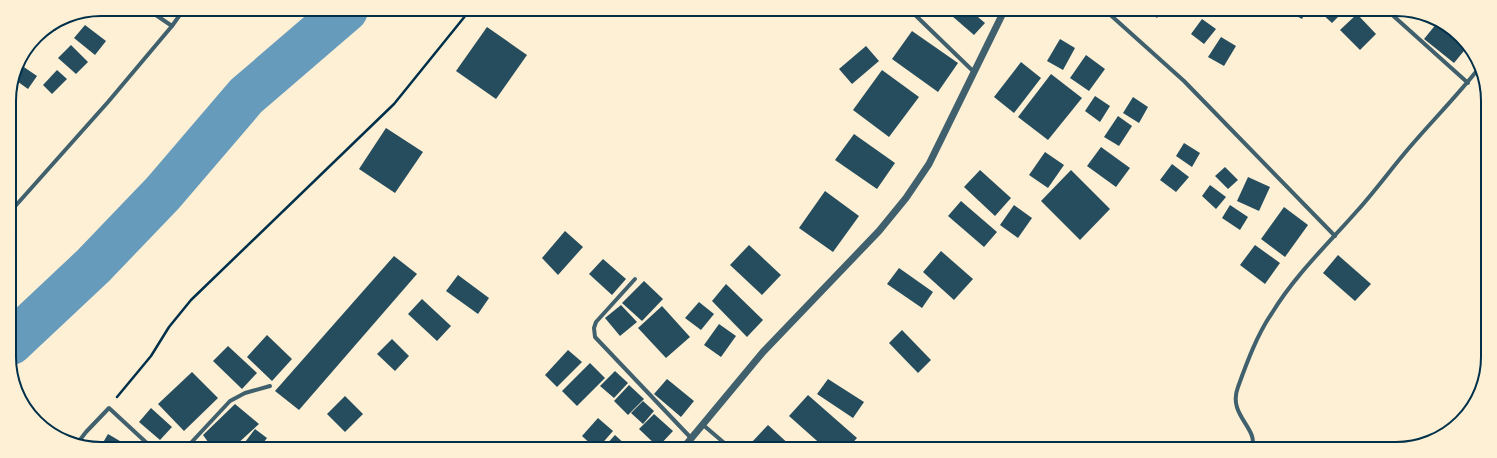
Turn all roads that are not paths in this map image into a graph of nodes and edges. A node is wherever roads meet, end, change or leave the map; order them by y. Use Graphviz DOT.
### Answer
graph roads {
  1 [pos="157,16"];
  2 [pos="179,16"];
  3 [pos="916,16"];
  4 [pos="1002,16"];
  5 [pos="1112,16"];
  6 [pos="1394,16"];
  7 [pos="172,26"];
  8 [pos="974,72"];
  9 [pos="1475,73"];
  10 [pos="1468,82"];
  11 [pos="16,205"];
  12 [pos="1335,236"];
  13 [pos="635,279"];
  14 [pos="270,386"];
  15 [pos="702,424"];
  16 [pos="691,438"];
  17 [pos="80,439"];
  18 [pos="146,442"];
  19 [pos="192,442"];
  20 [pos="688,442"];
  21 [pos="723,442"];
  22 [pos="1253,442"];
  1 -- 7 [label="street"];
  2 -- 7 [label="street"];
  3 -- 8 [label="street"];
  4 -- 8 [label="street"];
  5 -- 12 [label="street"];
  6 -- 10 [label="street"];
  7 -- 11 [label="street"];
  8 -- 15 [label="street"];
  9 -- 10 [label="street"];
  10 -- 12 [label="street"];
  12 -- 22 [label="street"];
  13 -- 16 [label="street"];
  14 -- 19 [label="street"];
  15 -- 16 [label="street"];
  15 -- 21 [label="street"];
  16 -- 20 [label="street"];
  17 -- 18 [label="street"];
}
